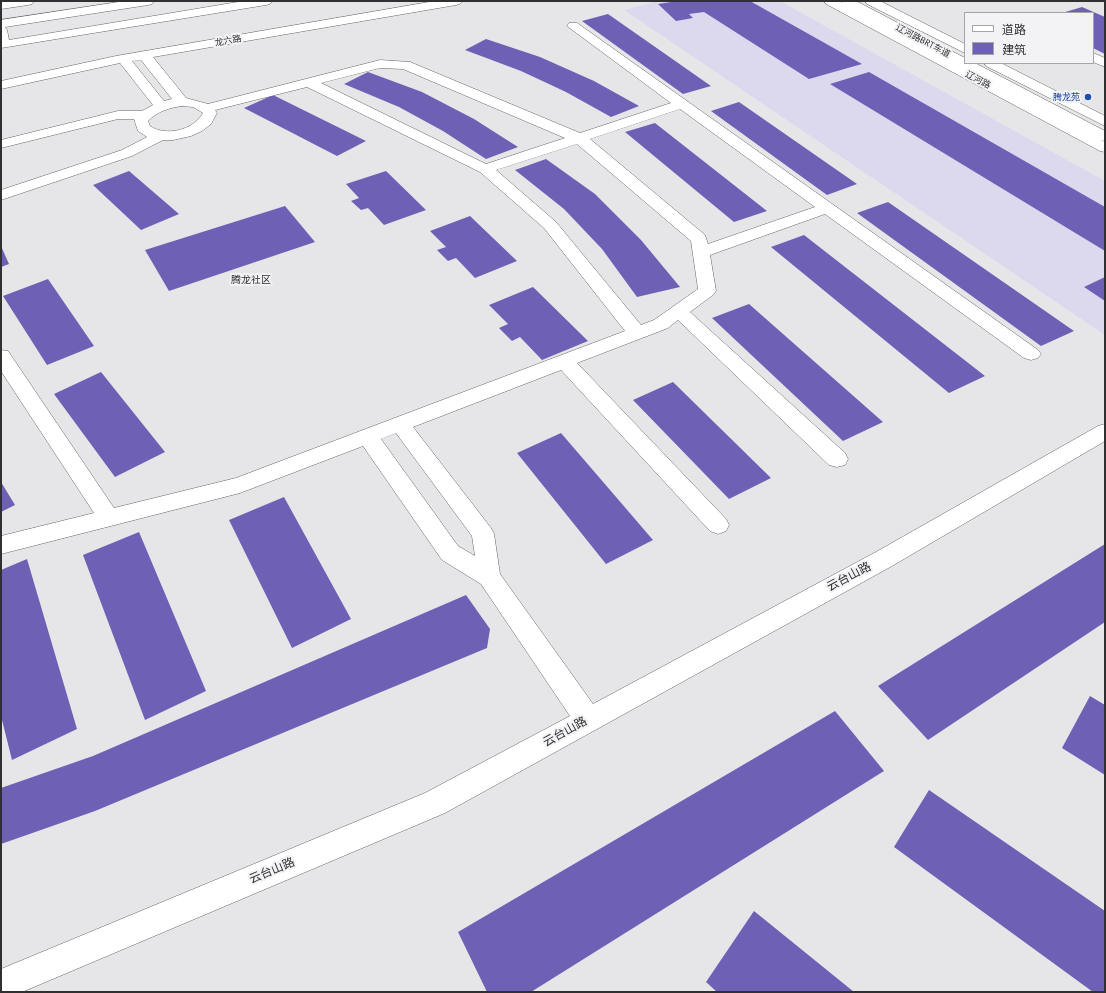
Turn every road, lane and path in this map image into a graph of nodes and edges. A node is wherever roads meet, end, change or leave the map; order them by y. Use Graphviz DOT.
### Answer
graph roads {
  1 [pos="28,1"];
  2 [pos="148,1"];
  3 [pos="157,1"];
  4 [pos="266,1"];
  5 [pos="456,1"];
  6 [pos="830,1"];
  7 [pos="847,1"];
  8 [pos="859,1"];
  9 [pos="871,1"];
  10 [pos="1,5"];
  11 [pos="162,18"];
  12 [pos="1,24"];
  13 [pos="573,26"];
  14 [pos="1,30"];
  15 [pos="964,48"];
  16 [pos="173,50"];
  17 [pos="144,55"];
  18 [pos="964,55"];
  19 [pos="1094,58"];
  20 [pos="123,59"];
  21 [pos="964,63"];
  22 [pos="1105,63"];
  23 [pos="967,64"];
  24 [pos="980,64"];
  25 [pos="993,64"];
  26 [pos="308,82"];
  27 [pos="1,85"];
  28 [pos="182,102"];
  29 [pos="682,104"];
  30 [pos="161,106"];
  31 [pos="207,108"];
  32 [pos="145,115"];
  33 [pos="1105,122"];
  34 [pos="1105,129"];
  35 [pos="161,135"];
  36 [pos="1105,137"];
  37 [pos="579,138"];
  38 [pos="1,144"];
  39 [pos="1105,148"];
  40 [pos="485,169"];
  41 [pos="1,195"];
  42 [pos="827,208"];
  43 [pos="701,252"];
  44 [pos="679,310"];
  45 [pos="637,333"];
  46 [pos="1031,354"];
  47 [pos="1,356"];
  48 [pos="564,361"];
  49 [pos="400,424"];
  50 [pos="1105,431"];
  51 [pos="367,436"];
  52 [pos="837,459"];
  53 [pos="109,518"];
  54 [pos="718,524"];
  55 [pos="1,545"];
  56 [pos="489,577"];
  57 [pos="588,719"];
  58 [pos="1,985"];
  1 -- 10 [label="street"];
  2 -- 12 [label="street"];
  3 -- 11 [label="street"];
  4 -- 11 [label="street"];
  5 -- 16 [label="street, 龙六路"];
  6 -- 39 [label="street, 辽河路"];
  7 -- 21 [label="street, 辽河路BRT车道"];
  8 -- 18 [label="street, 辽河路BRT车道"];
  9 -- 15 [label="street"];
  11 -- 14 [label="street"];
  11 -- 16 [label="street"];
  13 -- 29 [label="street"];
  16 -- 17 [label="street, 龙六路"];
  17 -- 20 [label="street, 龙六路"];
  17 -- 28 [label="street"];
  19 -- 22 [label="street"];
  20 -- 27 [label="street, 龙六路"];
  20 -- 30 [label="street"];
  23 -- 36 [label="street, 辽河路BRT车道"];
  24 -- 34 [label="street"];
  25 -- 33 [label="street"];
  26 -- 31 [label="street"];
  26 -- 37 [label="street"];
  26 -- 40 [label="street"];
  28 -- 30 [label="street"];
  28 -- 31 [label="street"];
  29 -- 37 [label="street"];
  29 -- 42 [label="street"];
  30 -- 32 [label="street"];
  31 -- 35 [label="street"];
  32 -- 35 [label="street"];
  32 -- 38 [label="street"];
  35 -- 41 [label="street"];
  37 -- 40 [label="street"];
  37 -- 43 [label="street"];
  40 -- 45 [label="street"];
  42 -- 43 [label="street"];
  42 -- 46 [label="street"];
  43 -- 44 [label="street"];
  44 -- 45 [label="street"];
  44 -- 52 [label="street"];
  45 -- 48 [label="street"];
  47 -- 53 [label="street"];
  48 -- 49 [label="street"];
  48 -- 54 [label="street"];
  49 -- 51 [label="street"];
  49 -- 56 [label="street"];
  50 -- 57 [label="street, 云台山路"];
  51 -- 53 [label="street"];
  51 -- 56 [label="street"];
  53 -- 55 [label="street"];
  56 -- 57 [label="street"];
  57 -- 58 [label="street, 云台山路"];
}
